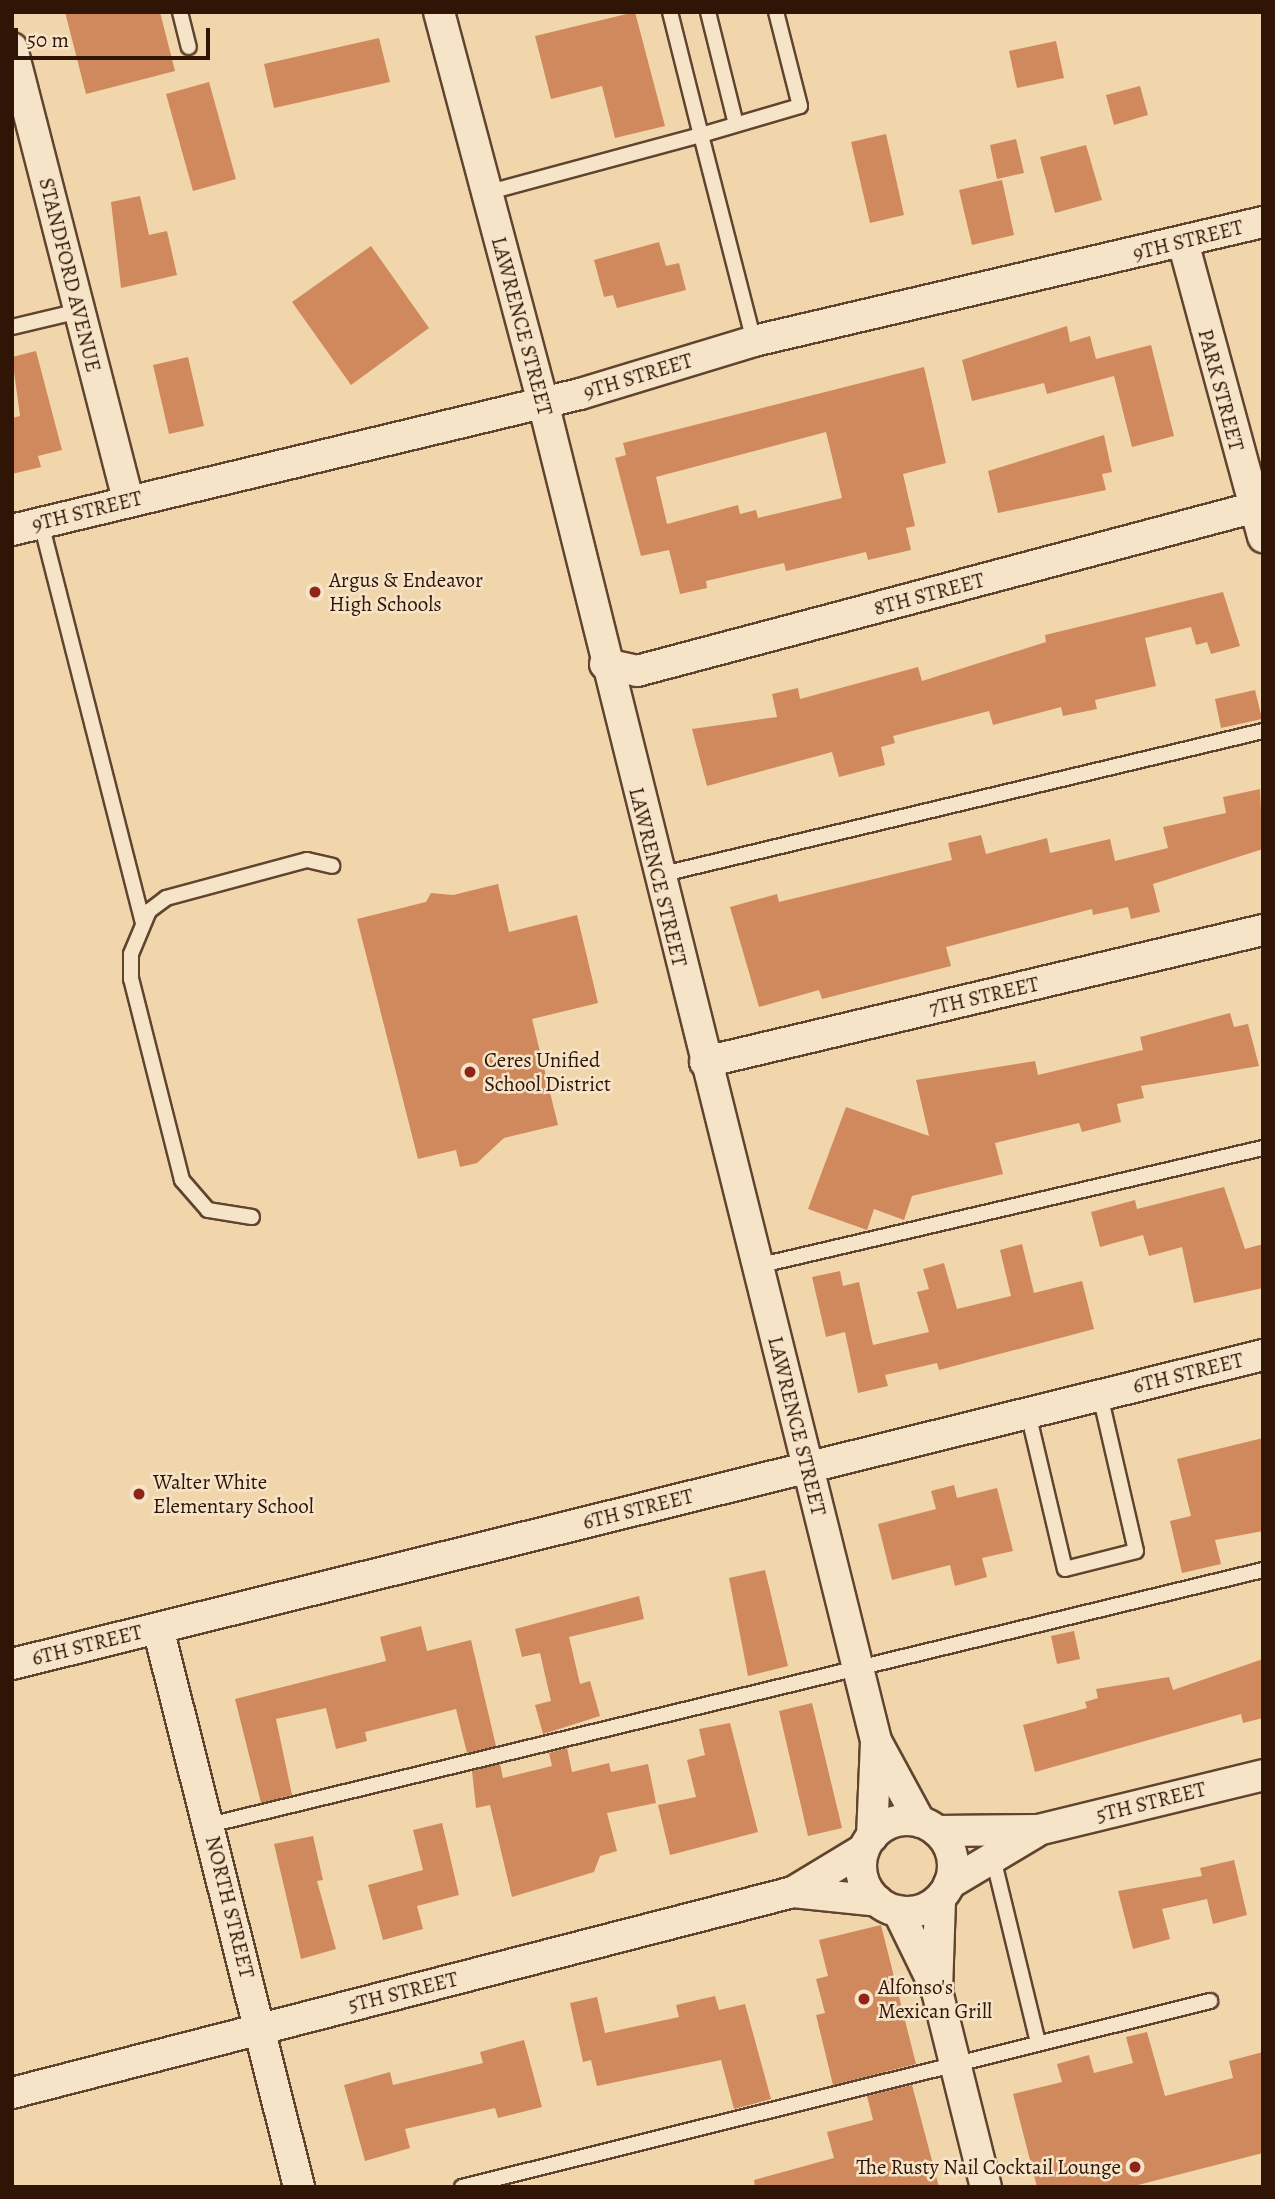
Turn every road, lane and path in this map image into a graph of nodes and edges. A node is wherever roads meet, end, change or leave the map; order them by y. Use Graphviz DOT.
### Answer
graph roads {
  1 [pos="180,12"];
  2 [pos="439,12"];
  3 [pos="670,12"];
  4 [pos="708,12"];
  5 [pos="776,12"];
  6 [pos="189,47"];
  7 [pos="12,48"];
  8 [pos="21,121"];
  9 [pos="736,124"];
  10 [pos="701,135"];
  11 [pos="486,193"];
  12 [pos="1263,222"];
  13 [pos="1183,242"];
  14 [pos="79,311"];
  15 [pos="12,327"];
  16 [pos="754,341"];
  17 [pos="543,402"];
  18 [pos="128,501"];
  19 [pos="1259,524"];
  20 [pos="26,526"];
  21 [pos="605,664"];
  22 [pos="1263,732"];
  23 [pos="332,866"];
  24 [pos="658,876"];
  25 [pos="143,922"];
  26 [pos="1263,930"];
  27 [pos="705,1062"];
  28 [pos="1263,1148"];
  29 [pos="252,1217"];
  30 [pos="757,1266"];
  31 [pos="1263,1354"];
  32 [pos="1100,1395"];
  33 [pos="1028,1413"];
  34 [pos="807,1467"];
  35 [pos="1263,1570"];
  36 [pos="158,1628"];
  37 [pos="12,1664"];
  38 [pos="857,1666"];
  39 [pos="876,1741"];
  40 [pos="1263,1775"];
  41 [pos="209,1825"];
  42 [pos="929,1826"];
  43 [pos="1038,1830"];
  44 [pos="868,1843"];
  45 [pos="993,1857"];
  46 [pos="793,1892"];
  47 [pos="944,1892"];
  48 [pos="888,1906"];
  49 [pos="937,1991"];
  50 [pos="1210,2001"];
  51 [pos="261,2029"];
  52 [pos="1038,2043"];
  53 [pos="955,2064"];
  54 [pos="12,2093"];
  55 [pos="299,2187"];
  56 [pos="462,2187"];
  57 [pos="986,2187"];
  1 -- 6 [label="lane"];
  2 -- 11 [label="street, LAWRENCE STREET"];
  3 -- 10 [label="lane"];
  4 -- 9 [label="lane"];
  5 -- 9 [label="lane"];
  7 -- 8 [label="street, STANDFORD AVENUE"];
  8 -- 14 [label="street, STANDFORD AVENUE"];
  9 -- 10 [label="lane"];
  10 -- 11 [label="lane"];
  10 -- 16 [label="lane"];
  11 -- 17 [label="street, LAWRENCE STREET"];
  12 -- 13 [label="street, 9TH STREET"];
  13 -- 16 [label="street, 9TH STREET"];
  13 -- 19 [label="street, PARK STREET"];
  14 -- 15 [label="lane"];
  14 -- 18 [label="street, STANDFORD AVENUE"];
  16 -- 17 [label="street, 9TH STREET"];
  17 -- 18 [label="street, 9TH STREET"];
  17 -- 21 [label="street, LAWRENCE STREET"];
  18 -- 20 [label="street, 9TH STREET"];
  19 -- 21 [label="street, 8TH STREET"];
  20 -- 25 [label="lane"];
  21 -- 24 [label="street, LAWRENCE STREET"];
  22 -- 24 [label="lane"];
  23 -- 25 [label="lane"];
  24 -- 27 [label="street, LAWRENCE STREET"];
  25 -- 29 [label="lane"];
  26 -- 27 [label="street, 7TH STREET"];
  27 -- 30 [label="street, LAWRENCE STREET"];
  28 -- 30 [label="lane"];
  30 -- 34 [label="street, LAWRENCE STREET"];
  31 -- 32 [label="street, 6TH STREET"];
  32 -- 33 [label="street, 6TH STREET"];
  32 -- 33 [label="lane"];
  33 -- 34 [label="street, 6TH STREET"];
  34 -- 36 [label="street, 6TH STREET"];
  34 -- 38 [label="street, LAWRENCE STREET"];
  35 -- 38 [label="lane"];
  36 -- 37 [label="street, 6TH STREET"];
  36 -- 41 [label="street, NORTH STREET"];
  38 -- 39 [label="street, LAWRENCE STREET"];
  38 -- 41 [label="lane"];
  39 -- 42 [label="street, LAWRENCE STREET"];
  39 -- 44 [label="street, LAWRENCE STREET"];
  40 -- 43 [label="street, 5TH STREET"];
  41 -- 51 [label="street, NORTH STREET"];
  42 -- 43 [label="street, 5TH STREET"];
  42 -- 44 [label="street"];
  42 -- 47 [label="street"];
  43 -- 45 [label="street, 5TH STREET"];
  44 -- 46 [label="street, 5TH STREET"];
  44 -- 48 [label="street"];
  45 -- 47 [label="street, 5TH STREET"];
  45 -- 52 [label="lane"];
  46 -- 48 [label="street, 5TH STREET"];
  46 -- 51 [label="street, 5TH STREET"];
  47 -- 48 [label="street"];
  47 -- 49 [label="street"];
  48 -- 49 [label="street"];
  49 -- 53 [label="street"];
  50 -- 52 [label="lane"];
  51 -- 54 [label="street, 5TH STREET"];
  51 -- 55 [label="street, NORTH STREET"];
  52 -- 53 [label="lane"];
  53 -- 56 [label="lane"];
  53 -- 57 [label="street"];
}
